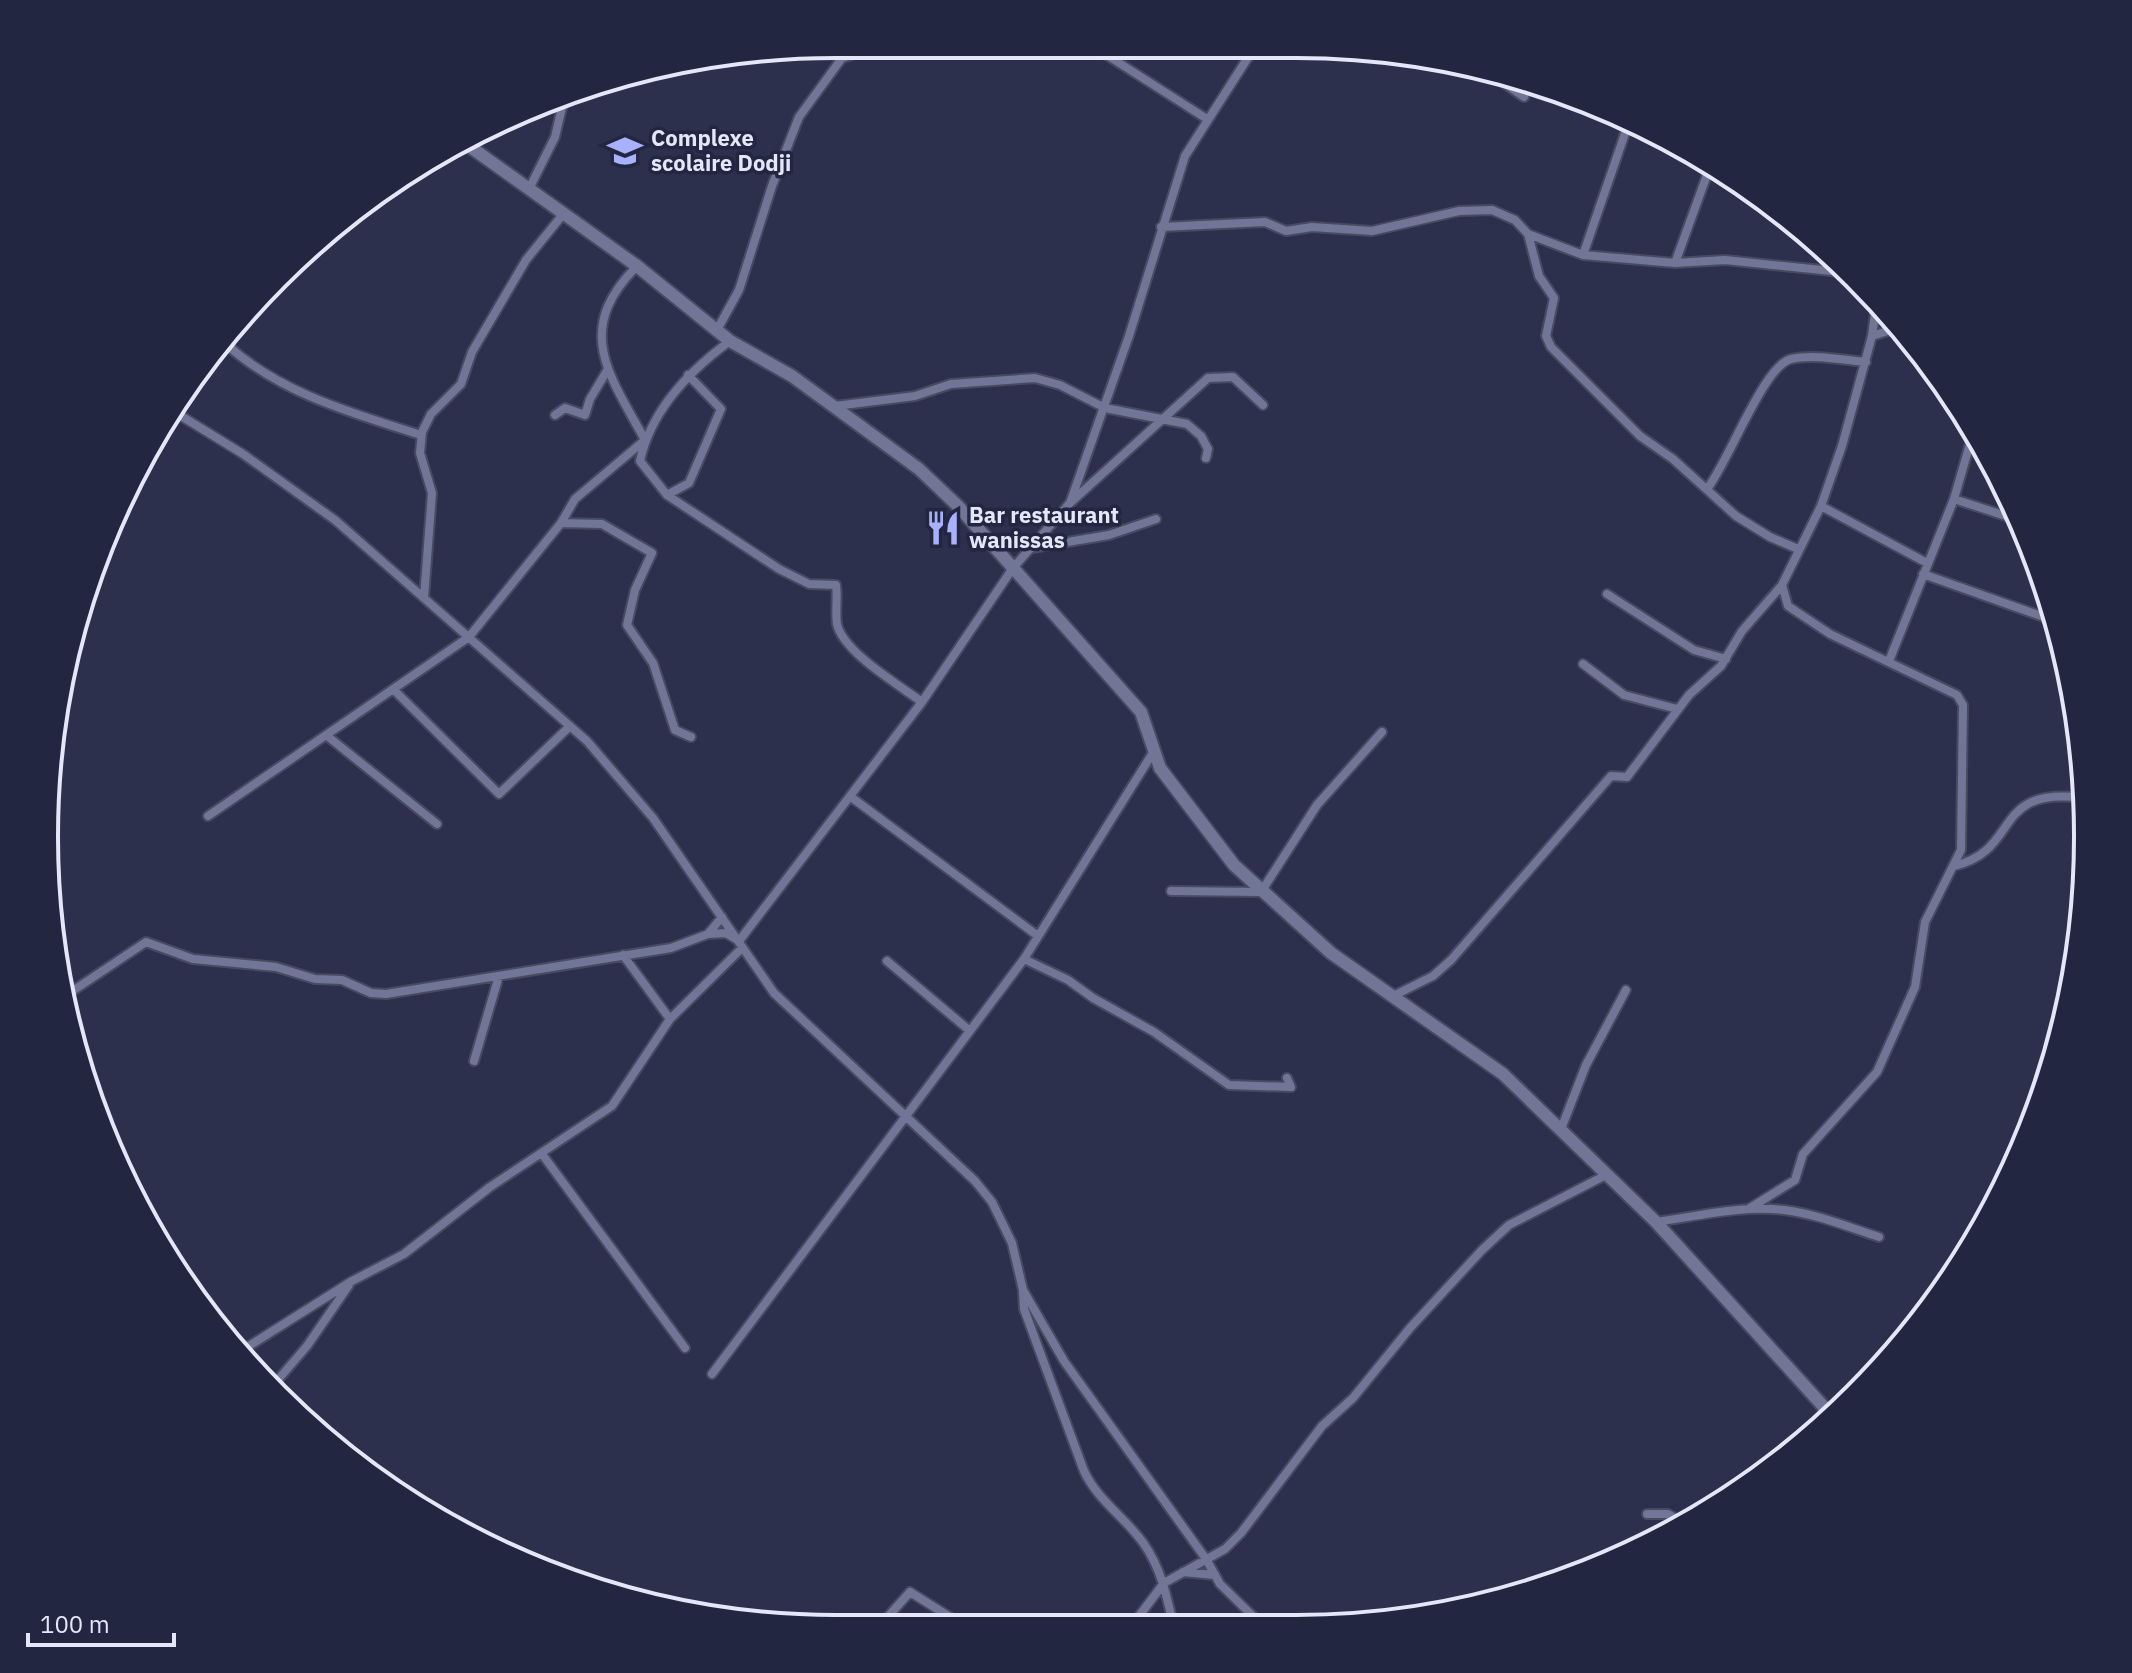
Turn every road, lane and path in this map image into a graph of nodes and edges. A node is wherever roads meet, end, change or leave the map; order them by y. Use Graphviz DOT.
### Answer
graph roads {
  1 [pos="842,58"];
  2 [pos="1111,58"];
  3 [pos="1247,58"];
  4 [pos="1514,90"];
  5 [pos="1524,97"];
  6 [pos="562,108"];
  7 [pos="1207,119"];
  8 [pos="1626,132"];
  9 [pos="472,148"];
  10 [pos="1707,176"];
  11 [pos="529,189"];
  12 [pos="564,213"];
  13 [pos="1161,227"];
  14 [pos="1528,234"];
  15 [pos="1583,255"];
  16 [pos="1675,263"];
  17 [pos="637,266"];
  18 [pos="1830,271"];
  19 [pos="1875,316"];
  20 [pos="717,330"];
  21 [pos="1887,331"];
  22 [pos="1872,336"];
  23 [pos="730,341"];
  24 [pos="231,348"];
  25 [pos="1866,362"];
  26 [pos="608,369"];
  27 [pos="688,375"];
  28 [pos="1263,405"];
  29 [pos="832,406"];
  30 [pos="1105,408"];
  31 [pos="555,415"];
  32 [pos="181,416"];
  33 [pos="1165,419"];
  34 [pos="421,435"];
  35 [pos="645,440"];
  36 [pos="1969,446"];
  37 [pos="1206,458"];
  38 [pos="1707,489"];
  39 [pos="667,495"];
  40 [pos="1954,499"];
  41 [pos="1070,503"];
  42 [pos="1821,506"];
  43 [pos="2005,516"];
  44 [pos="1156,519"];
  45 [pos="561,523"];
  46 [pos="1031,548"];
  47 [pos="1798,549"];
  48 [pos="1927,563"];
  49 [pos="1013,568"];
  50 [pos="1923,574"];
  51 [pos="1782,585"];
  52 [pos="1607,594"];
  53 [pos="424,598"];
  54 [pos="1768,601"];
  55 [pos="1788,606"];
  56 [pos="2042,616"];
  57 [pos="469,637"];
  58 [pos="1726,659"];
  59 [pos="1889,661"];
  60 [pos="1583,664"];
  61 [pos="394,690"];
  62 [pos="922,702"];
  63 [pos="1677,709"];
  64 [pos="570,726"];
  65 [pos="1382,732"];
  66 [pos="326,735"];
  67 [pos="691,737"];
  68 [pos="1154,750"];
  69 [pos="851,797"];
  70 [pos="2072,797"];
  71 [pos="208,816"];
  72 [pos="437,824"];
  73 [pos="1954,866"];
  74 [pos="1171,891"];
  75 [pos="1261,892"];
  76 [pos="722,917"];
  77 [pos="708,934"];
  78 [pos="1038,936"];
  79 [pos="740,944"];
  80 [pos="623,955"];
  81 [pos="1024,959"];
  82 [pos="887,961"];
  83 [pos="499,976"];
  84 [pos="74,990"];
  85 [pos="1626,990"];
  86 [pos="1393,996"];
  87 [pos="670,1019"];
  88 [pos="970,1031"];
  89 [pos="474,1061"];
  90 [pos="1287,1078"];
  91 [pos="907,1117"];
  92 [pos="1561,1129"];
  93 [pos="542,1154"];
  94 [pos="1606,1175"];
  95 [pos="1750,1208"];
  96 [pos="1656,1222"];
  97 [pos="1879,1237"];
  98 [pos="352,1281"];
  99 [pos="1023,1290"];
  100 [pos="248,1346"];
  101 [pos="685,1348"];
  102 [pos="712,1374"];
  103 [pos="279,1379"];
  104 [pos="1824,1407"];
  105 [pos="1647,1514"];
  106 [pos="1673,1517"];
  107 [pos="1206,1559"];
  108 [pos="1183,1572"];
  109 [pos="1215,1575"];
  110 [pos="1164,1583"];
  111 [pos="889,1615"];
  112 [pos="947,1615"];
  113 [pos="1140,1615"];
  114 [pos="1171,1615"];
  115 [pos="1253,1615"];
  1 -- 20 [label="street"];
  2 -- 7 [label="street"];
  3 -- 7 [label="street"];
  4 -- 5 [label="street"];
  6 -- 11 [label="street"];
  7 -- 13 [label="street"];
  8 -- 15 [label="street"];
  9 -- 11 [label="main road"];
  10 -- 16 [label="street"];
  11 -- 12 [label="main road"];
  12 -- 17 [label="main road"];
  12 -- 34 [label="street"];
  13 -- 14 [label="street"];
  13 -- 30 [label="street"];
  14 -- 15 [label="street"];
  14 -- 38 [label="street"];
  15 -- 16 [label="street"];
  16 -- 18 [label="street"];
  17 -- 20 [label="main road"];
  17 -- 26 [label="street"];
  19 -- 22 [label="street"];
  20 -- 23 [label="main road"];
  21 -- 22 [label="street"];
  22 -- 25 [label="street"];
  23 -- 27 [label="street"];
  23 -- 29 [label="main road"];
  24 -- 34 [label="street"];
  25 -- 38 [label="street"];
  25 -- 42 [label="street"];
  26 -- 31 [label="street"];
  26 -- 35 [label="street"];
  27 -- 35 [label="street"];
  27 -- 39 [label="street"];
  28 -- 33 [label="street"];
  29 -- 30 [label="street"];
  29 -- 49 [label="main road"];
  30 -- 33 [label="street"];
  30 -- 41 [label="street"];
  32 -- 53 [label="street"];
  33 -- 37 [label="street"];
  33 -- 41 [label="street"];
  34 -- 53 [label="street"];
  35 -- 39 [label="street"];
  35 -- 45 [label="street"];
  36 -- 40 [label="street"];
  38 -- 47 [label="street"];
  39 -- 62 [label="street"];
  40 -- 43 [label="street"];
  40 -- 48 [label="street"];
  41 -- 46 [label="street"];
  42 -- 47 [label="street"];
  42 -- 48 [label="street"];
  44 -- 46 [label="street"];
  45 -- 57 [label="street"];
  45 -- 67 [label="street"];
  46 -- 49 [label="street"];
  47 -- 51 [label="street"];
  48 -- 50 [label="street"];
  49 -- 62 [label="street"];
  49 -- 68 [label="main road"];
  50 -- 56 [label="street"];
  50 -- 59 [label="street"];
  51 -- 54 [label="street"];
  51 -- 55 [label="street"];
  52 -- 58 [label="street"];
  53 -- 57 [label="street"];
  54 -- 55 [label="street"];
  54 -- 58 [label="street"];
  55 -- 59 [label="street"];
  57 -- 61 [label="street"];
  57 -- 64 [label="street"];
  58 -- 63 [label="street"];
  59 -- 73 [label="street"];
  60 -- 63 [label="street"];
  61 -- 64 [label="street"];
  61 -- 66 [label="street"];
  62 -- 69 [label="street"];
  63 -- 86 [label="street"];
  64 -- 76 [label="street"];
  65 -- 75 [label="street"];
  66 -- 71 [label="street"];
  66 -- 72 [label="street"];
  68 -- 75 [label="main road"];
  68 -- 78 [label="street"];
  69 -- 78 [label="street"];
  69 -- 79 [label="street"];
  70 -- 73 [label="street"];
  73 -- 95 [label="street"];
  74 -- 75 [label="street"];
  75 -- 86 [label="main road"];
  76 -- 77 [label="street"];
  76 -- 79 [label="street"];
  77 -- 79 [label="street"];
  77 -- 80 [label="street"];
  78 -- 81 [label="street"];
  79 -- 87 [label="street"];
  79 -- 91 [label="street"];
  80 -- 83 [label="street"];
  80 -- 87 [label="street"];
  81 -- 88 [label="street"];
  81 -- 90 [label="street"];
  82 -- 88 [label="street"];
  83 -- 84 [label="street"];
  83 -- 89 [label="street"];
  85 -- 92 [label="street"];
  86 -- 92 [label="main road"];
  87 -- 93 [label="street"];
  88 -- 91 [label="street"];
  91 -- 99 [label="street"];
  91 -- 102 [label="street"];
  92 -- 94 [label="main road"];
  93 -- 98 [label="street"];
  93 -- 101 [label="street"];
  94 -- 96 [label="main road"];
  94 -- 107 [label="street"];
  95 -- 96 [label="street"];
  95 -- 97 [label="street"];
  96 -- 104 [label="main road"];
  98 -- 100 [label="street"];
  98 -- 103 [label="street"];
  99 -- 107 [label="street"];
  99 -- 110 [label="street"];
  105 -- 106 [label="street"];
  107 -- 108 [label="street"];
  107 -- 109 [label="street"];
  108 -- 109 [label="street"];
  108 -- 110 [label="street"];
  109 -- 115 [label="street"];
  110 -- 113 [label="street"];
  110 -- 114 [label="street"];
  111 -- 112 [label="street"];
}
